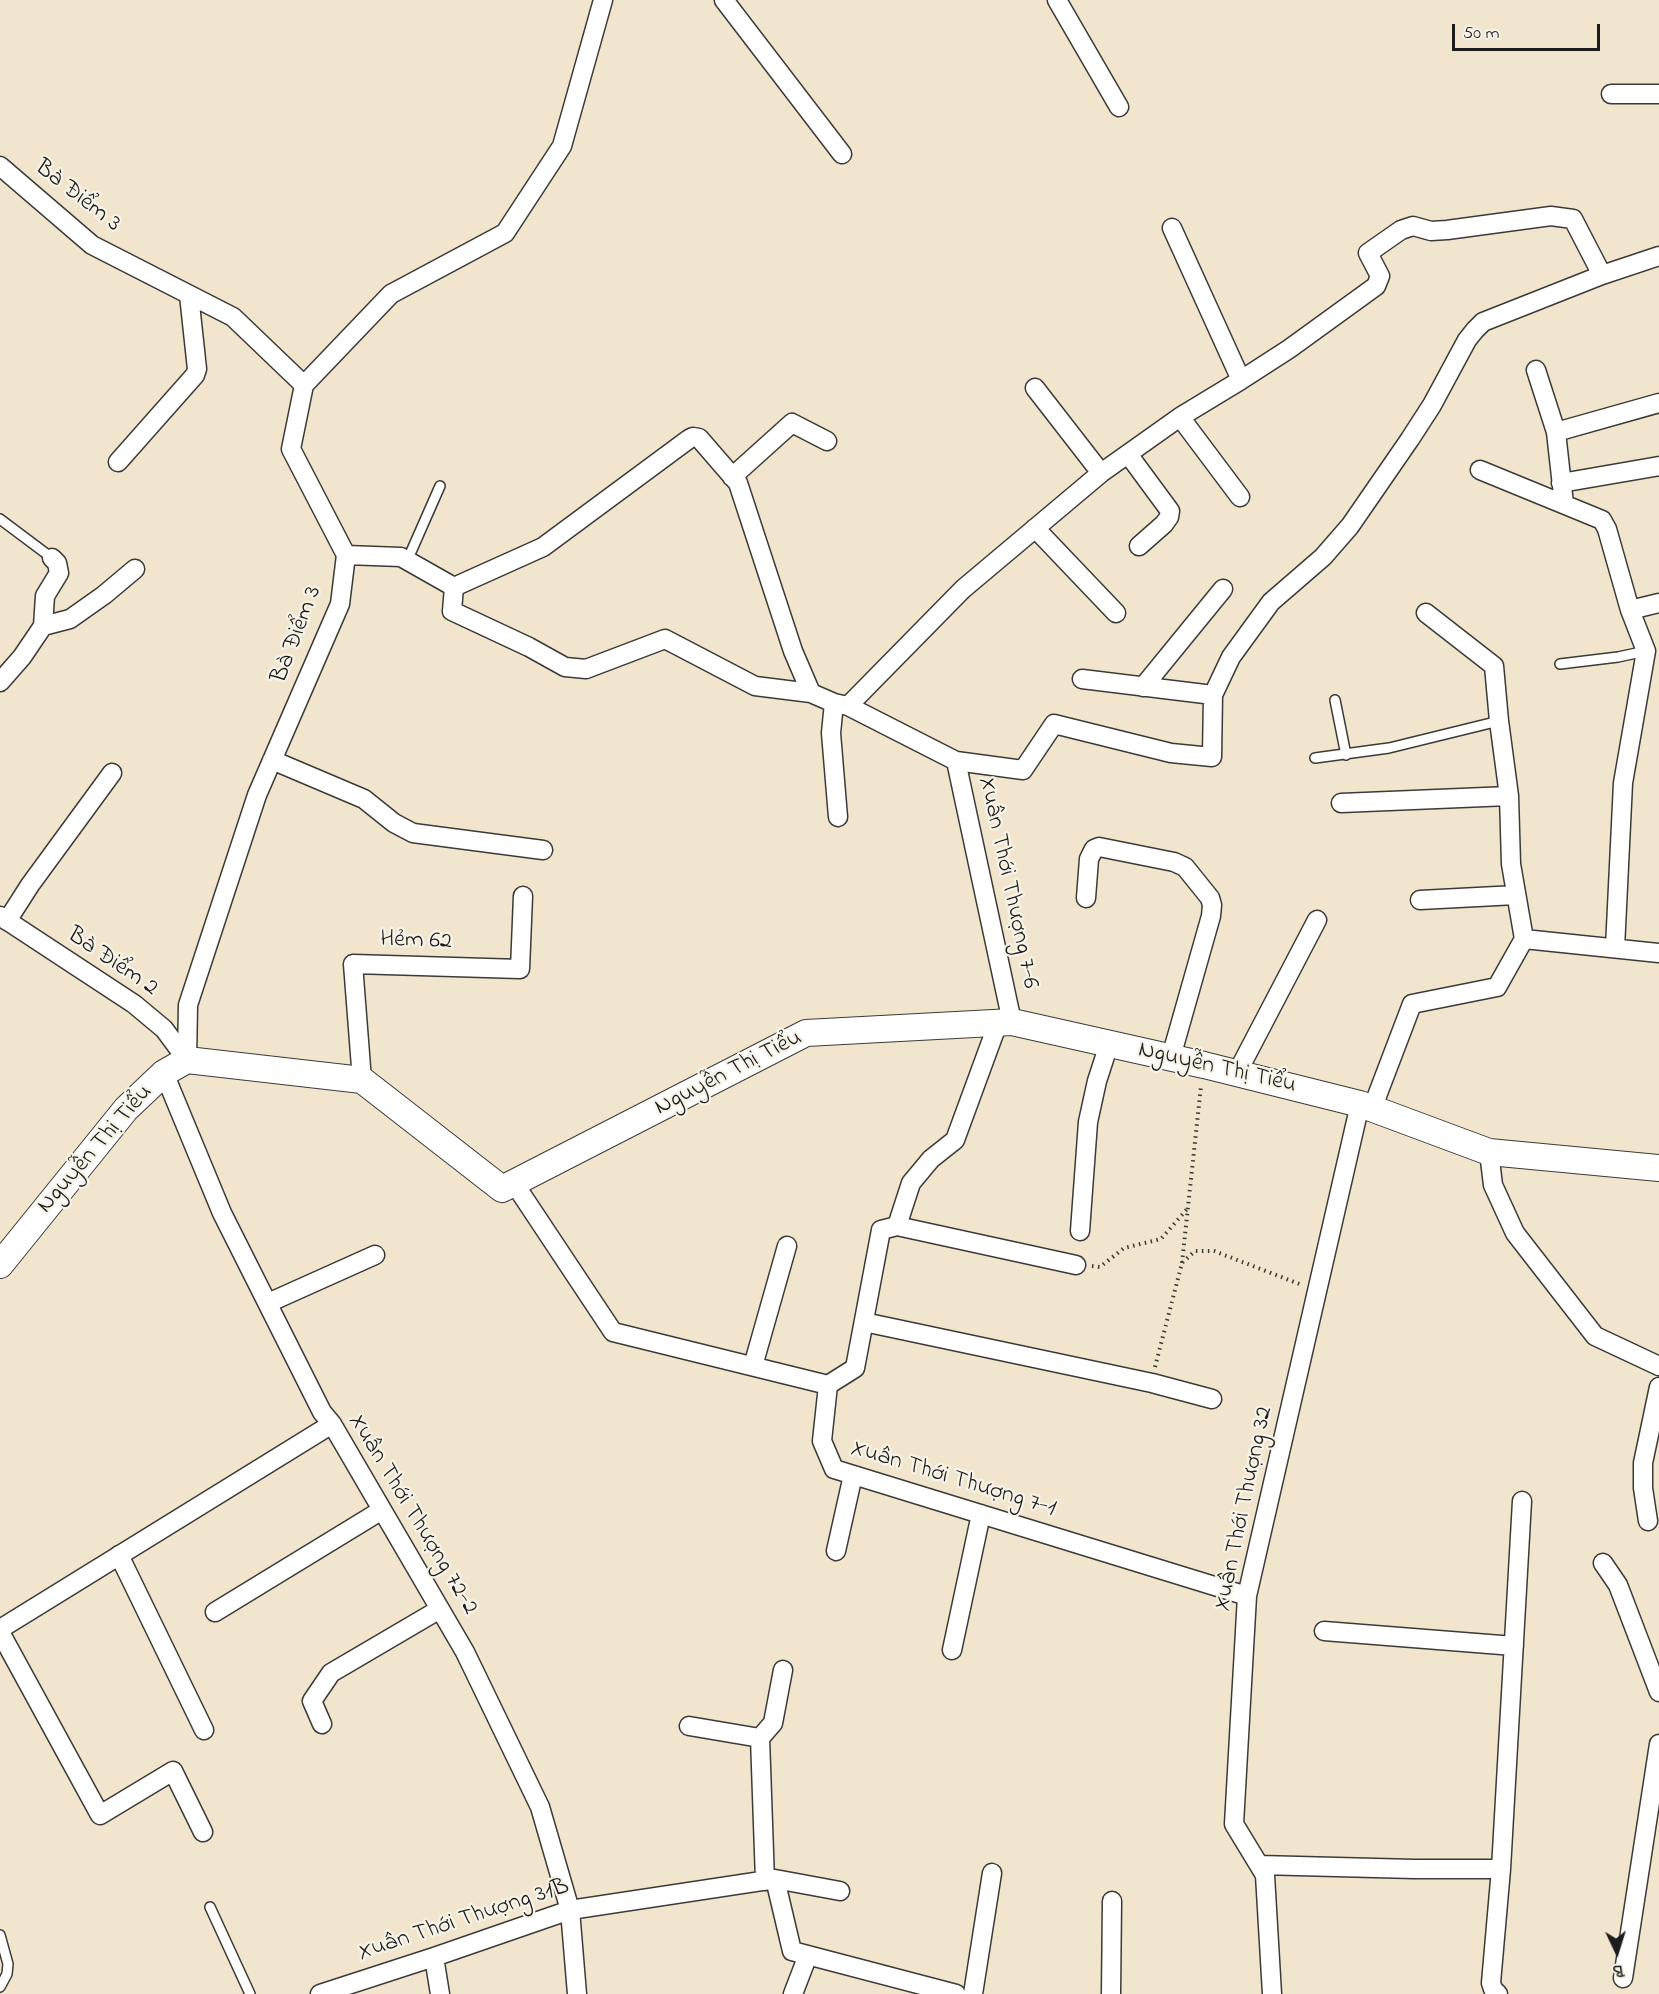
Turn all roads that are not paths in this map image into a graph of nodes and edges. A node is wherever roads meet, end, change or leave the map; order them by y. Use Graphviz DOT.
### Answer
graph roads {
  1 [pos="603,0"];
  2 [pos="724,0"];
  3 [pos="1057,0"];
  4 [pos="1611,94"];
  5 [pos="1659,94"];
  6 [pos="1119,107"];
  7 [pos="842,154"];
  8 [pos="0,166"];
  9 [pos="1172,228"];
  10 [pos="1659,256"];
  11 [pos="1602,275"];
  12 [pos="189,295"];
  13 [pos="1536,370"];
  14 [pos="1241,380"];
  15 [pos="304,385"];
  16 [pos="1035,388"];
  17 [pos="1659,403"];
  18 [pos="1180,417"];
  19 [pos="1556,432"];
  20 [pos="827,441"];
  21 [pos="1128,454"];
  22 [pos="118,462"];
  23 [pos="1659,466"];
  24 [pos="1480,470"];
  25 [pos="1101,473"];
  26 [pos="732,477"];
  27 [pos="1562,483"];
  28 [pos="440,486"];
  29 [pos="1240,497"];
  30 [pos="1564,504"];
  31 [pos="0,519"];
  32 [pos="1035,528"];
  33 [pos="1139,546"];
  34 [pos="346,555"];
  35 [pos="52,558"];
  36 [pos="407,561"];
  37 [pos="135,569"];
  38 [pos="454,587"];
  39 [pos="1223,589"];
  40 [pos="1659,603"];
  41 [pos="1630,610"];
  42 [pos="1116,613"];
  43 [pos="1426,614"];
  44 [pos="43,626"];
  45 [pos="1646,651"];
  46 [pos="1560,664"];
  47 [pos="1082,679"];
  48 [pos="0,682"];
  49 [pos="1143,687"];
  50 [pos="811,693"];
  51 [pos="1214,695"];
  52 [pos="1335,700"];
  53 [pos="841,705"];
  54 [pos="1499,721"];
  55 [pos="1346,755"];
  56 [pos="1315,758"];
  57 [pos="272,760"];
  58 [pos="956,761"];
  59 [pos="112,773"];
  60 [pos="1509,796"];
  61 [pos="1341,803"];
  62 [pos="838,817"];
  63 [pos="543,850"];
  64 [pos="1516,895"];
  65 [pos="523,896"];
  66 [pos="1086,898"];
  67 [pos="1420,900"];
  68 [pos="3,919"];
  69 [pos="1317,920"];
  70 [pos="1524,939"];
  71 [pos="1615,948"];
  72 [pos="1659,953"];
  73 [pos="1005,1022"];
  74 [pos="1108,1044"];
  75 [pos="1170,1057"];
  76 [pos="187,1060"];
  77 [pos="164,1073"];
  78 [pos="1237,1073"];
  79 [pos="362,1080"];
  80 [pos="1366,1106"];
  81 [pos="1489,1152"];
  82 [pos="1659,1168"];
  83 [pos="514,1183"];
  84 [pos="897,1226"];
  85 [pos="1080,1231"];
  86 [pos="787,1246"];
  87 [pos="4,1253"];
  88 [pos="375,1255"];
  89 [pos="1076,1265"];
  90 [pos="267,1303"];
  91 [pos="864,1322"];
  92 [pos="753,1366"];
  93 [pos="1659,1366"];
  94 [pos="828,1385"];
  95 [pos="1659,1387"];
  96 [pos="1212,1399"];
  97 [pos="332,1424"];
  98 [pos="853,1475"];
  99 [pos="1522,1501"];
  100 [pos="382,1510"];
  101 [pos="981,1514"];
  102 [pos="1648,1521"];
  103 [pos="836,1551"];
  104 [pos="119,1556"];
  105 [pos="1603,1563"];
  106 [pos="1247,1596"];
  107 [pos="440,1609"];
  108 [pos="215,1612"];
  109 [pos="0,1630"];
  110 [pos="1324,1631"];
  111 [pos="1514,1646"];
  112 [pos="952,1650"];
  113 [pos="783,1670"];
  114 [pos="1659,1692"];
  115 [pos="322,1724"];
  116 [pos="689,1726"];
  117 [pos="204,1730"];
  118 [pos="760,1738"];
  119 [pos="1659,1744"];
  120 [pos="1649,1790"];
  121 [pos="203,1832"];
  122 [pos="1259,1865"];
  123 [pos="1501,1869"];
  124 [pos="992,1873"];
  125 [pos="770,1880"];
  126 [pos="840,1891"];
  127 [pos="1112,1901"];
  128 [pos="210,1907"];
  129 [pos="570,1910"];
  130 [pos="0,1935"];
  131 [pos="808,1955"];
  132 [pos="434,1957"];
  133 [pos="1623,1977"];
  134 [pos="0,1987"];
  135 [pos="250,1994"];
  136 [pos="320,1994"];
  137 [pos="440,1994"];
  138 [pos="577,1994"];
  139 [pos="793,1994"];
  140 [pos="956,1994"];
  141 [pos="973,1994"];
  142 [pos="1111,1994"];
  143 [pos="1272,1994"];
  144 [pos="1498,1994"];
  1 -- 15 [label="street"];
  2 -- 7 [label="street"];
  3 -- 6 [label="street"];
  4 -- 5 [label="street"];
  8 -- 12 [label="street, Bà Điểm 3"];
  9 -- 14 [label="street"];
  10 -- 11 [label="street"];
  11 -- 14 [label="street"];
  11 -- 51 [label="street"];
  12 -- 15 [label="street, Bà Điểm 3"];
  12 -- 22 [label="street"];
  13 -- 19 [label="street"];
  14 -- 18 [label="street"];
  15 -- 34 [label="street"];
  16 -- 25 [label="street"];
  17 -- 19 [label="street"];
  18 -- 21 [label="street"];
  18 -- 29 [label="street"];
  19 -- 27 [label="street"];
  20 -- 26 [label="street"];
  21 -- 25 [label="street"];
  21 -- 33 [label="street"];
  23 -- 27 [label="street"];
  24 -- 30 [label="street"];
  25 -- 32 [label="street"];
  26 -- 38 [label="street"];
  26 -- 50 [label="street"];
  27 -- 30 [label="street"];
  28 -- 36 [label="lane"];
  30 -- 41 [label="street"];
  31 -- 35 [label="lane"];
  32 -- 42 [label="street"];
  32 -- 53 [label="street"];
  34 -- 36 [label="street"];
  34 -- 57 [label="street, Bà Điểm 3"];
  35 -- 44 [label="street"];
  36 -- 38 [label="street"];
  37 -- 44 [label="street"];
  38 -- 50 [label="street, Xuân Thới Thượng 7-6"];
  39 -- 49 [label="street"];
  40 -- 41 [label="street"];
  41 -- 45 [label="street"];
  43 -- 54 [label="street"];
  44 -- 48 [label="street"];
  45 -- 46 [label="lane"];
  45 -- 71 [label="street"];
  47 -- 49 [label="street"];
  49 -- 51 [label="street"];
  50 -- 53 [label="street, Xuân Thới Thượng 7-6"];
  51 -- 58 [label="street"];
  52 -- 55 [label="lane"];
  53 -- 58 [label="street, Xuân Thới Thượng 7-6"];
  53 -- 62 [label="street"];
  54 -- 55 [label="lane"];
  54 -- 60 [label="street"];
  55 -- 56 [label="lane"];
  57 -- 63 [label="street"];
  57 -- 76 [label="street, Bà Điểm 3"];
  58 -- 73 [label="street, Xuân Thới Thượng 7-6"];
  59 -- 68 [label="street"];
  60 -- 61 [label="street"];
  60 -- 64 [label="street"];
  64 -- 67 [label="street"];
  64 -- 70 [label="street"];
  65 -- 79 [label="street, Hẻm 62"];
  66 -- 75 [label="street"];
  68 -- 76 [label="street, Bà Điểm 2"];
  69 -- 78 [label="street"];
  70 -- 71 [label="street"];
  70 -- 80 [label="street, Xuân Thới Thượng 32"];
  71 -- 72 [label="street"];
  73 -- 74 [label="street, Nguyễn Thị Tiểu"];
  73 -- 83 [label="street, Nguyễn Thị Tiểu"];
  73 -- 84 [label="street"];
  74 -- 75 [label="street, Nguyễn Thị Tiểu"];
  74 -- 85 [label="street"];
  75 -- 78 [label="street, Nguyễn Thị Tiểu"];
  76 -- 77 [label="street, Nguyễn Thị Tiểu"];
  76 -- 79 [label="street"];
  77 -- 87 [label="street, Nguyễn Thị Tiểu"];
  77 -- 90 [label="street, Xuân Thới Thượng 72-2"];
  78 -- 80 [label="street, Nguyễn Thị Tiểu"];
  79 -- 83 [label="street"];
  80 -- 81 [label="street, Nguyễn Thị Tiểu"];
  80 -- 106 [label="street, Xuân Thới Thượng 32"];
  81 -- 82 [label="street, Nguyễn Thị Tiểu"];
  81 -- 93 [label="street"];
  83 -- 92 [label="street"];
  84 -- 89 [label="street"];
  84 -- 91 [label="street"];
  86 -- 92 [label="street"];
  88 -- 90 [label="street"];
  90 -- 97 [label="street, Xuân Thới Thượng 72-2"];
  91 -- 94 [label="street"];
  91 -- 96 [label="street"];
  92 -- 94 [label="street"];
  94 -- 98 [label="street, Xuân Thới Thượng 7-1"];
  95 -- 102 [label="street"];
  97 -- 100 [label="street, Xuân Thới Thượng 72-2"];
  97 -- 104 [label="street"];
  98 -- 101 [label="street, Xuân Thới Thượng 7-1"];
  98 -- 103 [label="street"];
  99 -- 111 [label="street"];
  100 -- 107 [label="street, Xuân Thới Thượng 72-2"];
  100 -- 108 [label="street"];
  101 -- 106 [label="street, Xuân Thới Thượng 7-1"];
  101 -- 112 [label="street"];
  104 -- 109 [label="street"];
  104 -- 117 [label="street"];
  105 -- 114 [label="street"];
  106 -- 122 [label="street, Xuân Thới Thượng 32"];
  107 -- 115 [label="street"];
  107 -- 129 [label="street, Xuân Thới Thượng 72-2"];
  109 -- 121 [label="street"];
  110 -- 111 [label="street"];
  111 -- 123 [label="street"];
  113 -- 118 [label="street"];
  116 -- 118 [label="street"];
  118 -- 125 [label="street"];
  119 -- 120 [label="street"];
  120 -- 133 [label="street"];
  122 -- 123 [label="street"];
  122 -- 143 [label="street, Xuân Thới Thượng 32"];
  123 -- 144 [label="street"];
  124 -- 141 [label="street"];
  125 -- 126 [label="street, Xuân Thới Thượng 31B"];
  125 -- 129 [label="street, Xuân Thới Thượng 31B"];
  125 -- 131 [label="street"];
  127 -- 142 [label="street"];
  128 -- 135 [label="lane"];
  129 -- 132 [label="street, Xuân Thới Thượng 31B"];
  129 -- 138 [label="street, Xuân Thới Thượng 72-2"];
  130 -- 134 [label="lane"];
  131 -- 139 [label="street"];
  131 -- 140 [label="street"];
  132 -- 136 [label="street, Xuân Thới Thượng 31B"];
  132 -- 137 [label="street"];
}
